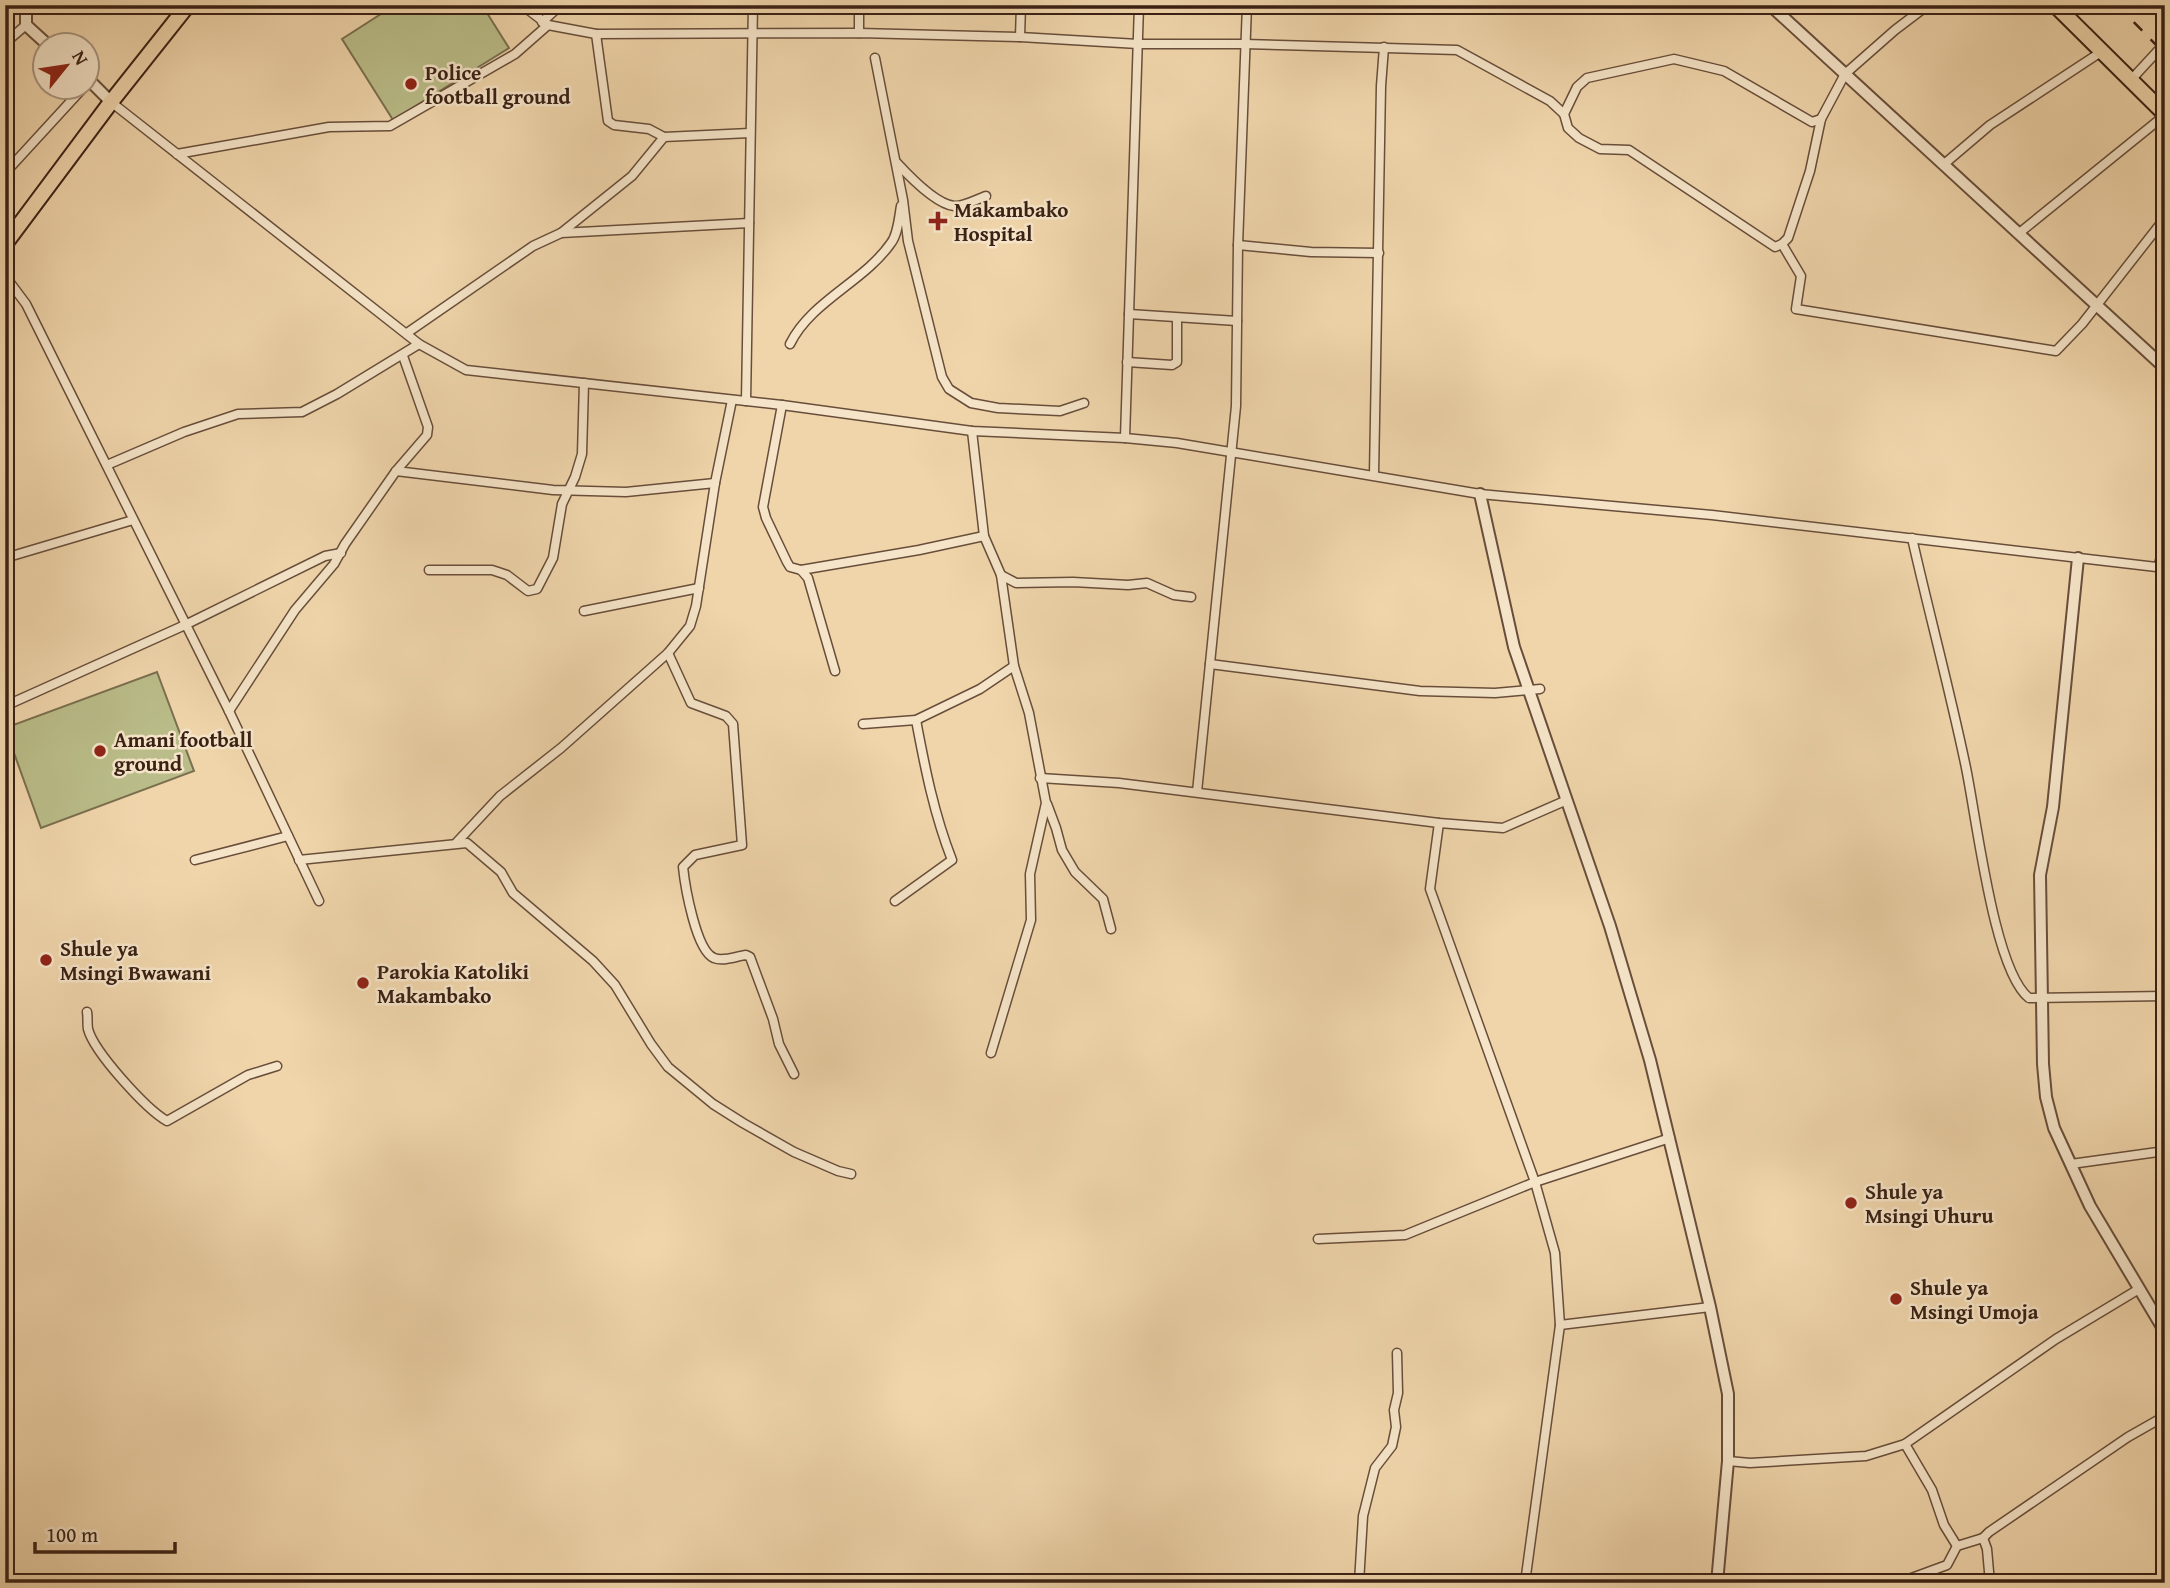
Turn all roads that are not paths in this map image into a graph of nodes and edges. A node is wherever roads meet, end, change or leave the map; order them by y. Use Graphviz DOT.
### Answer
graph roads {
  1 [pos="26,5"];
  2 [pos="522,5"];
  3 [pos="561,5"];
  4 [pos="753,5"];
  5 [pos="859,5"];
  6 [pos="1021,5"];
  7 [pos="1139,5"];
  8 [pos="1249,5"];
  9 [pos="1770,5"];
  10 [pos="1928,5"];
  11 [pos="2055,5"];
  12 [pos="183,7"];
  13 [pos="545,24"];
  14 [pos="26,25"];
  15 [pos="1249,28"];
  16 [pos="34,32"];
  17 [pos="752,33"];
  18 [pos="859,33"];
  19 [pos="596,34"];
  20 [pos="1020,37"];
  21 [pos="5,43"];
  22 [pos="2165,43"];
  23 [pos="1138,44"];
  24 [pos="1244,44"];
  25 [pos="1384,47"];
  26 [pos="2101,52"];
  27 [pos="875,58"];
  28 [pos="1845,74"];
  29 [pos="2130,81"];
  30 [pos="102,95"];
  31 [pos="70,102"];
  32 [pos="111,102"];
  33 [pos="1564,114"];
  34 [pos="2165,114"];
  35 [pos="1821,119"];
  36 [pos="750,133"];
  37 [pos="664,137"];
  38 [pos="177,154"];
  39 [pos="895,160"];
  40 [pos="1942,165"];
  41 [pos="5,173"];
  42 [pos="986,195"];
  43 [pos="903,200"];
  44 [pos="2165,218"];
  45 [pos="748,223"];
  46 [pos="561,233"];
  47 [pos="2018,234"];
  48 [pos="5,244"];
  49 [pos="1782,244"];
  50 [pos="1238,245"];
  51 [pos="1379,253"];
  52 [pos="5,276"];
  53 [pos="2096,306"];
  54 [pos="1129,314"];
  55 [pos="1177,318"];
  56 [pos="1237,320"];
  57 [pos="407,333"];
  58 [pos="419,344"];
  59 [pos="790,344"];
  60 [pos="403,356"];
  61 [pos="1127,362"];
  62 [pos="2165,368"];
  63 [pos="584,383"];
  64 [pos="732,400"];
  65 [pos="746,401"];
  66 [pos="1084,403"];
  67 [pos="782,405"];
  68 [pos="972,431"];
  69 [pos="1125,438"];
  70 [pos="1232,452"];
  71 [pos="107,465"];
  72 [pos="396,471"];
  73 [pos="1374,475"];
  74 [pos="715,483"];
  75 [pos="568,489"];
  76 [pos="1480,494"];
  77 [pos="133,520"];
  78 [pos="984,536"];
  79 [pos="1912,538"];
  80 [pos="2165,545"];
  81 [pos="341,552"];
  82 [pos="5,558"];
  83 [pos="2078,558"];
  84 [pos="2162,568"];
  85 [pos="429,570"];
  86 [pos="801,570"];
  87 [pos="1001,575"];
  88 [pos="699,588"];
  89 [pos="1191,597"];
  90 [pos="584,611"];
  91 [pos="185,625"];
  92 [pos="667,653"];
  93 [pos="1210,664"];
  94 [pos="1014,666"];
  95 [pos="835,671"];
  96 [pos="1534,689"];
  97 [pos="5,706"];
  98 [pos="229,711"];
  99 [pos="916,720"];
  100 [pos="863,724"];
  101 [pos="1040,778"];
  102 [pos="1197,792"];
  103 [pos="1567,800"];
  104 [pos="1046,803"];
  105 [pos="1439,823"];
  106 [pos="288,836"];
  107 [pos="457,842"];
  108 [pos="195,860"];
  109 [pos="299,860"];
  110 [pos="319,901"];
  111 [pos="895,901"];
  112 [pos="1111,929"];
  113 [pos="2042,996"];
  114 [pos="2165,996"];
  115 [pos="88,1012"];
  116 [pos="991,1053"];
  117 [pos="276,1066"];
  118 [pos="794,1074"];
  119 [pos="1670,1138"];
  120 [pos="2165,1151"];
  121 [pos="2071,1164"];
  122 [pos="851,1174"];
  123 [pos="1535,1182"];
  124 [pos="1318,1239"];
  125 [pos="2139,1289"];
  126 [pos="1710,1307"];
  127 [pos="1560,1325"];
  128 [pos="2165,1332"];
  129 [pos="1397,1353"];
  130 [pos="2165,1416"];
  131 [pos="1905,1444"];
  132 [pos="1728,1461"];
  133 [pos="1983,1538"];
  134 [pos="1958,1546"];
  135 [pos="1359,1583"];
  136 [pos="1525,1583"];
  137 [pos="1717,1583"];
  138 [pos="1898,1583"];
  139 [pos="1990,1583"];
  1 -- 14 [label="street"];
  2 -- 13 [label="street"];
  3 -- 13 [label="street"];
  4 -- 17 [label="street"];
  5 -- 18 [label="street"];
  6 -- 20 [label="street"];
  7 -- 23 [label="street"];
  8 -- 15 [label="street"];
  8 -- 24 [label="street"];
  9 -- 28 [label="street"];
  10 -- 28 [label="street"];
  11 -- 26 [label="highway"];
  12 -- 32 [label="highway"];
  13 -- 19 [label="street"];
  13 -- 38 [label="street"];
  14 -- 16 [label="street"];
  14 -- 21 [label="street"];
  17 -- 18 [label="street"];
  17 -- 19 [label="street"];
  17 -- 36 [label="street"];
  18 -- 20 [label="street"];
  19 -- 37 [label="street"];
  20 -- 23 [label="street"];
  22 -- 29 [label="street"];
  23 -- 24 [label="street"];
  23 -- 54 [label="street"];
  24 -- 25 [label="street"];
  24 -- 50 [label="street"];
  25 -- 33 [label="street"];
  25 -- 51 [label="street"];
  26 -- 29 [label="highway"];
  26 -- 40 [label="street"];
  27 -- 39 [label="street"];
  28 -- 35 [label="street"];
  28 -- 40 [label="street"];
  29 -- 34 [label="highway"];
  30 -- 32 [label="street"];
  31 -- 41 [label="street"];
  32 -- 38 [label="street"];
  32 -- 48 [label="highway"];
  33 -- 35 [label="street"];
  33 -- 49 [label="street"];
  34 -- 47 [label="street"];
  35 -- 49 [label="street"];
  36 -- 37 [label="street"];
  36 -- 45 [label="street"];
  37 -- 46 [label="street"];
  38 -- 57 [label="street"];
  39 -- 42 [label="street"];
  39 -- 43 [label="street"];
  40 -- 47 [label="street"];
  43 -- 59 [label="street"];
  43 -- 66 [label="street"];
  44 -- 53 [label="street"];
  45 -- 46 [label="street"];
  45 -- 65 [label="street"];
  46 -- 57 [label="street"];
  47 -- 53 [label="street"];
  49 -- 53 [label="street"];
  50 -- 51 [label="street"];
  50 -- 56 [label="street"];
  51 -- 73 [label="street"];
  52 -- 71 [label="street"];
  53 -- 62 [label="street"];
  54 -- 55 [label="street"];
  54 -- 61 [label="street"];
  55 -- 56 [label="street"];
  55 -- 61 [label="street"];
  56 -- 70 [label="street"];
  57 -- 58 [label="street"];
  58 -- 60 [label="street"];
  58 -- 63 [label="street"];
  60 -- 71 [label="street"];
  60 -- 72 [label="street"];
  61 -- 69 [label="street"];
  63 -- 64 [label="street"];
  63 -- 75 [label="street"];
  64 -- 65 [label="street"];
  64 -- 74 [label="street"];
  65 -- 67 [label="street"];
  67 -- 68 [label="street"];
  67 -- 86 [label="street"];
  68 -- 69 [label="street"];
  68 -- 78 [label="street"];
  69 -- 70 [label="street"];
  70 -- 73 [label="street"];
  70 -- 93 [label="street"];
  71 -- 77 [label="street"];
  72 -- 75 [label="street"];
  72 -- 81 [label="street"];
  73 -- 76 [label="street"];
  74 -- 75 [label="street"];
  74 -- 88 [label="street"];
  75 -- 85 [label="street"];
  76 -- 79 [label="street"];
  76 -- 96 [label="street"];
  77 -- 82 [label="street"];
  77 -- 91 [label="street"];
  78 -- 86 [label="street"];
  78 -- 87 [label="street"];
  79 -- 83 [label="street"];
  79 -- 113 [label="street"];
  80 -- 84 [label="street"];
  81 -- 91 [label="street"];
  81 -- 98 [label="street"];
  83 -- 84 [label="street"];
  83 -- 113 [label="street"];
  86 -- 95 [label="street"];
  87 -- 89 [label="street"];
  87 -- 94 [label="street"];
  88 -- 90 [label="street"];
  88 -- 92 [label="street"];
  91 -- 97 [label="street"];
  91 -- 98 [label="street"];
  92 -- 107 [label="street"];
  92 -- 118 [label="street"];
  93 -- 96 [label="street"];
  93 -- 102 [label="street"];
  94 -- 99 [label="street"];
  94 -- 101 [label="street"];
  96 -- 103 [label="street"];
  98 -- 106 [label="street"];
  99 -- 100 [label="street"];
  99 -- 111 [label="street"];
  101 -- 102 [label="street"];
  101 -- 104 [label="street"];
  102 -- 105 [label="street"];
  103 -- 105 [label="street"];
  103 -- 119 [label="street"];
  104 -- 112 [label="street"];
  104 -- 116 [label="street"];
  105 -- 123 [label="street"];
  106 -- 108 [label="street"];
  106 -- 109 [label="street"];
  107 -- 109 [label="street"];
  107 -- 122 [label="street"];
  109 -- 110 [label="street"];
  113 -- 114 [label="street"];
  113 -- 121 [label="street"];
  115 -- 117 [label="street"];
  119 -- 123 [label="street"];
  119 -- 126 [label="street"];
  120 -- 121 [label="street"];
  121 -- 125 [label="street"];
  123 -- 124 [label="street"];
  123 -- 127 [label="street"];
  125 -- 128 [label="street"];
  125 -- 131 [label="street"];
  126 -- 127 [label="street"];
  126 -- 132 [label="street"];
  127 -- 136 [label="street"];
  129 -- 135 [label="street"];
  130 -- 133 [label="street"];
  131 -- 132 [label="street"];
  131 -- 134 [label="street"];
  132 -- 137 [label="street"];
  133 -- 134 [label="street"];
  133 -- 139 [label="street"];
  134 -- 138 [label="street"];
}
